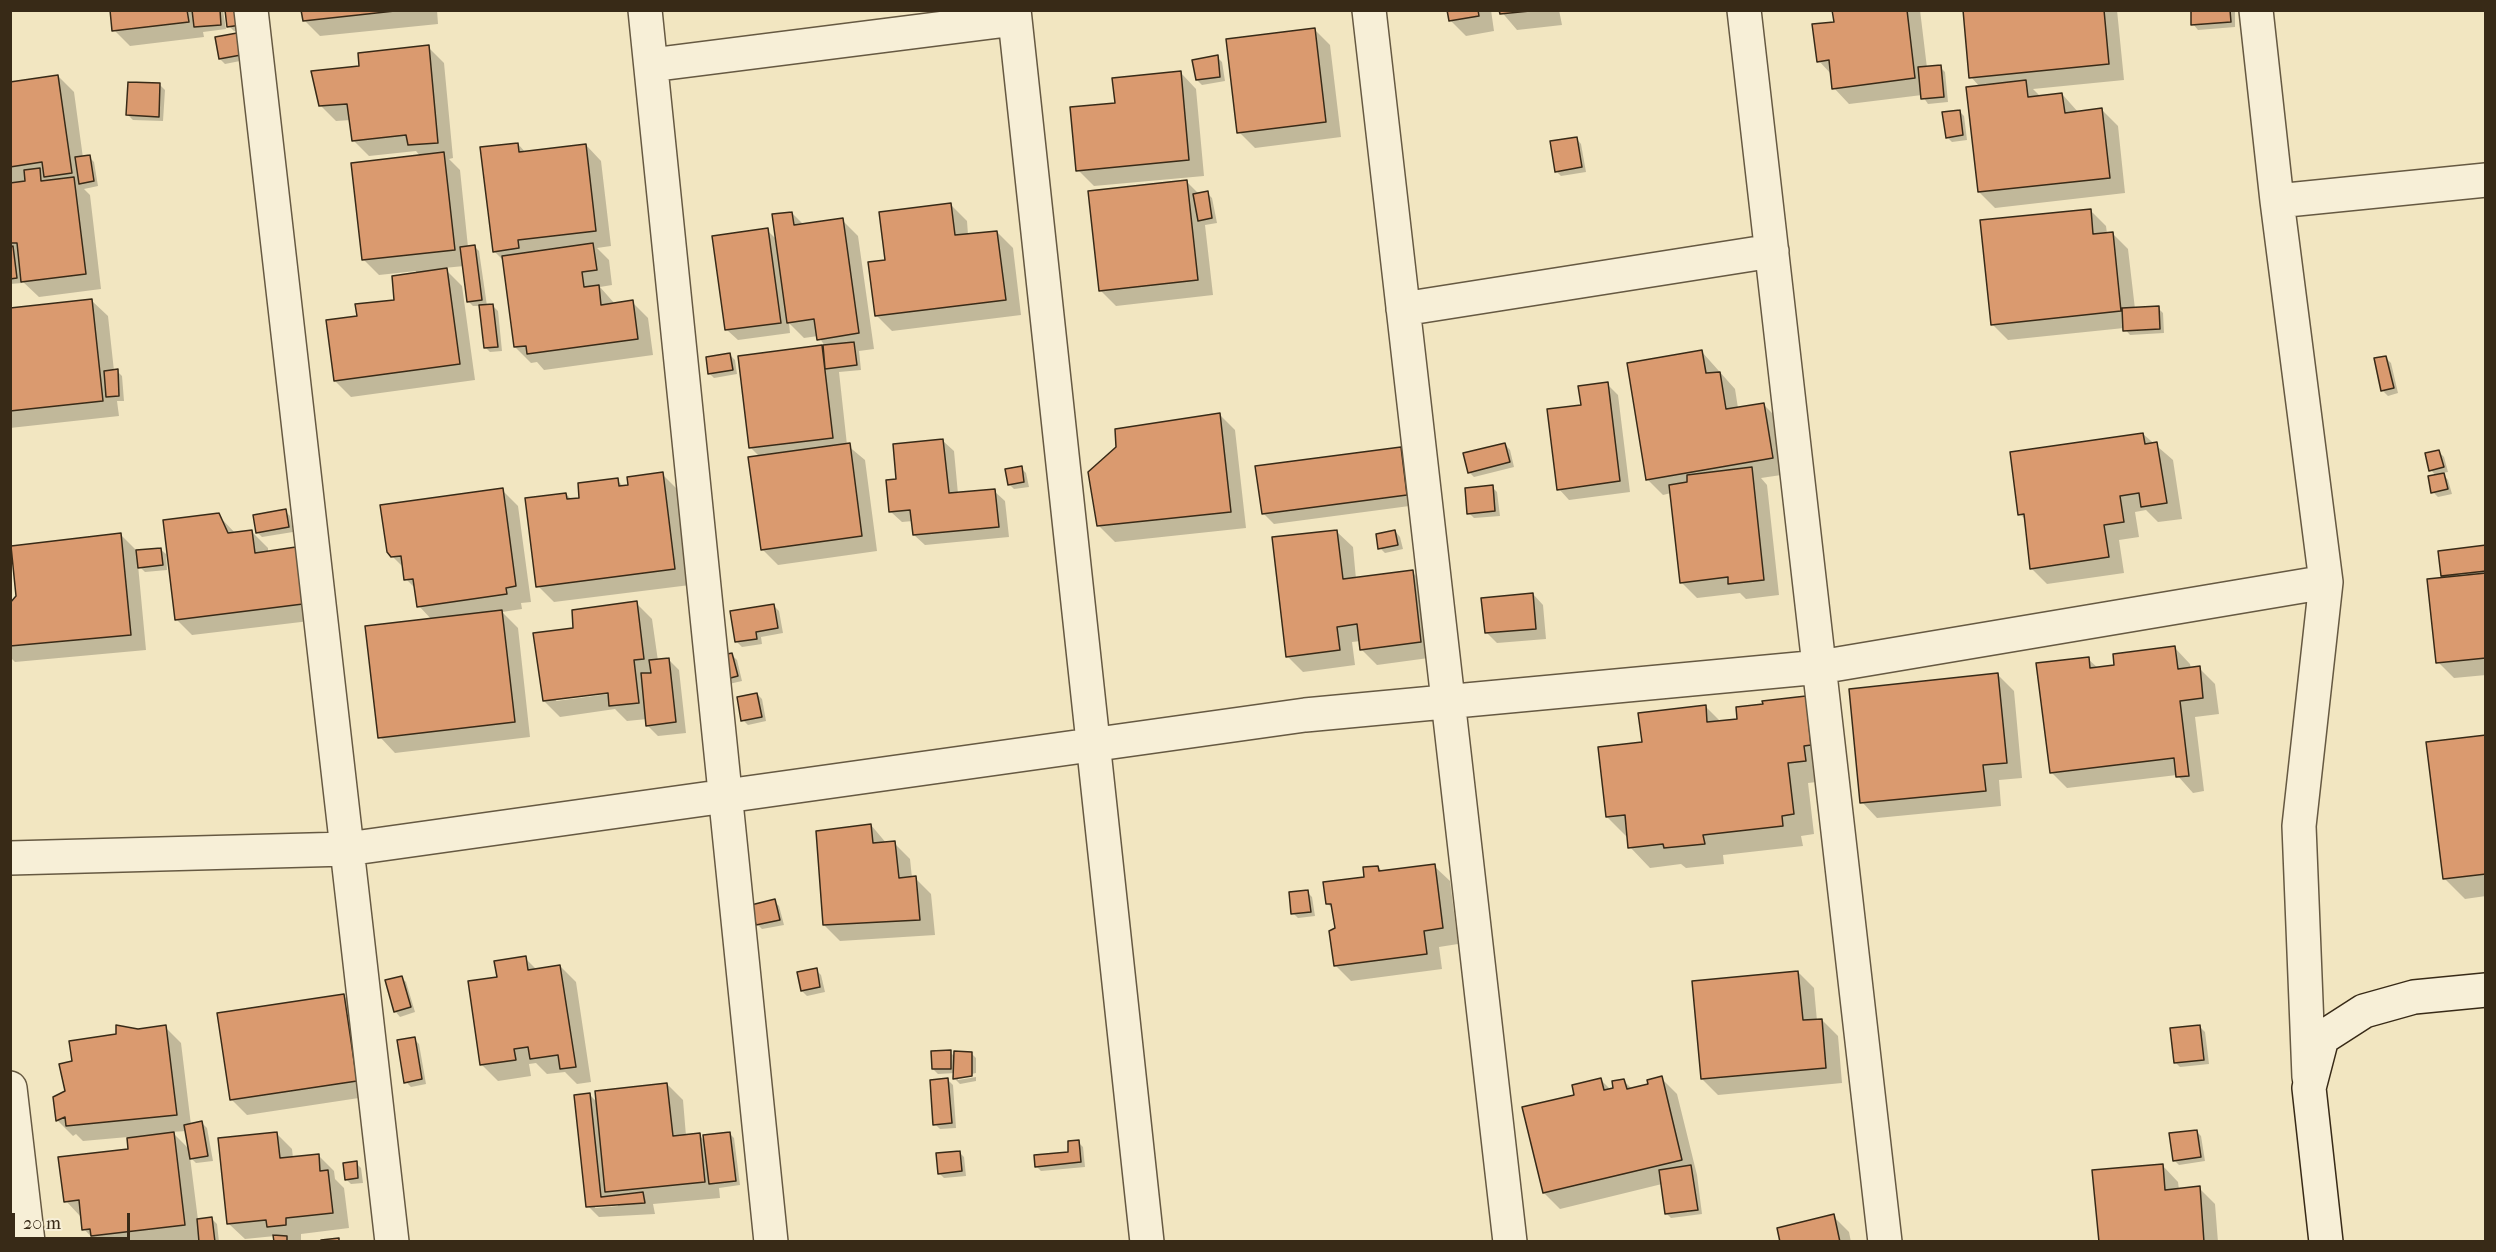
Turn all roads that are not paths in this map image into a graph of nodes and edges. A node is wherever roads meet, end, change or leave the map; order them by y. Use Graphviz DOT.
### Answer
graph roads {
  1 [pos="251,10"];
  2 [pos="645,10"];
  3 [pos="1369,10"];
  4 [pos="1744,10"];
  5 [pos="2256,10"];
  6 [pos="1015,14"];
  7 [pos="651,65"];
  8 [pos="2486,180"];
  9 [pos="2277,201"];
  10 [pos="1772,251"];
  11 [pos="1403,309"];
  12 [pos="2326,582"];
  13 [pos="1820,667"];
  14 [pos="1448,701"];
  15 [pos="1094,744"];
  16 [pos="725,795"];
  17 [pos="347,849"];
  18 [pos="10,858"];
  19 [pos="2486,990"];
  20 [pos="10,1088"];
  21 [pos="2309,1088"];
  22 [pos="28,1242"];
  23 [pos="392,1242"];
  24 [pos="771,1242"];
  25 [pos="1148,1242"];
  26 [pos="1510,1242"];
  27 [pos="1885,1242"];
  28 [pos="2326,1242"];
  1 -- 17 [label="street"];
  2 -- 7 [label="street"];
  3 -- 11 [label="street"];
  4 -- 10 [label="street"];
  5 -- 9 [label="street"];
  6 -- 7 [label="street"];
  6 -- 15 [label="street"];
  7 -- 16 [label="street"];
  8 -- 9 [label="street"];
  9 -- 12 [label="street"];
  10 -- 11 [label="street"];
  10 -- 13 [label="street"];
  11 -- 14 [label="street"];
  12 -- 13 [label="street"];
  12 -- 21 [label="street"];
  13 -- 14 [label="street"];
  13 -- 27 [label="street"];
  14 -- 15 [label="street"];
  14 -- 26 [label="street"];
  15 -- 16 [label="street"];
  15 -- 25 [label="street"];
  16 -- 17 [label="street"];
  16 -- 24 [label="street"];
  17 -- 18 [label="street"];
  17 -- 23 [label="street"];
  19 -- 21 [label="street"];
  20 -- 22 [label="street"];
  21 -- 28 [label="street"];
}
